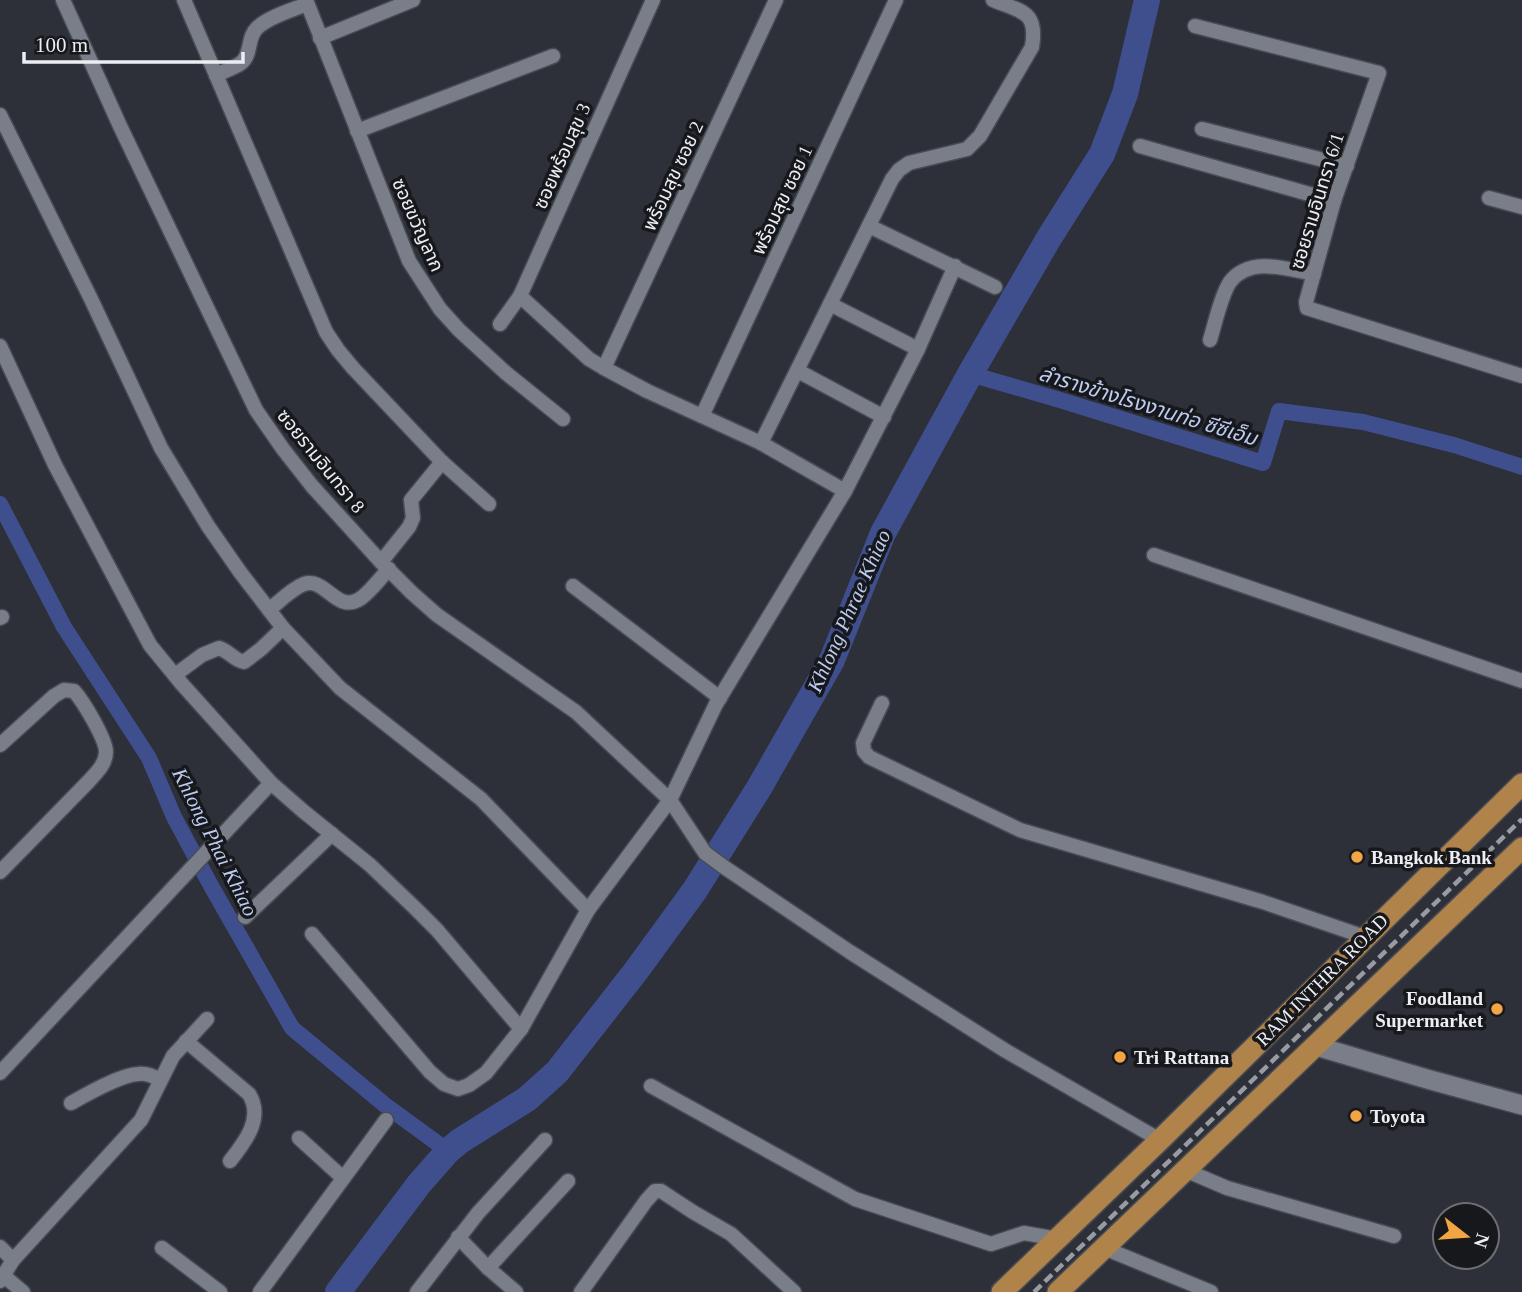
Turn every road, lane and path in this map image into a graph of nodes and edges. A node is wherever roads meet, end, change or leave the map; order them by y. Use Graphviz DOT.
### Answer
graph roads {
  1 [pos="63,0"];
  2 [pos="184,0"];
  3 [pos="413,0"];
  4 [pos="653,0"];
  5 [pos="776,0"];
  6 [pos="896,0"];
  7 [pos="993,0"];
  8 [pos="306,2"];
  9 [pos="1195,26"];
  10 [pos="320,38"];
  11 [pos="553,56"];
  12 [pos="216,75"];
  13 [pos="0,115"];
  14 [pos="1202,130"];
  15 [pos="357,131"];
  16 [pos="1140,146"];
  17 [pos="1347,166"];
  18 [pos="1489,198"];
  19 [pos="1334,201"];
  20 [pos="1522,207"];
  21 [pos="869,226"];
  22 [pos="956,266"];
  23 [pos="1314,274"];
  24 [pos="995,286"];
  25 [pos="520,296"];
  26 [pos="830,304"];
  27 [pos="500,324"];
  28 [pos="1210,340"];
  29 [pos="0,346"];
  30 [pos="918,349"];
  31 [pos="604,368"];
  32 [pos="798,371"];
  33 [pos="1522,376"];
  34 [pos="702,416"];
  35 [pos="884,417"];
  36 [pos="563,419"];
  37 [pos="761,443"];
  38 [pos="442,462"];
  39 [pos="845,491"];
  40 [pos="489,504"];
  41 [pos="1154,555"];
  42 [pos="385,565"];
  43 [pos="573,586"];
  44 [pos="269,610"];
  45 [pos="283,628"];
  46 [pos="174,675"];
  47 [pos="1522,681"];
  48 [pos="720,698"];
  49 [pos="882,703"];
  50 [pos="0,745"];
  51 [pos="271,783"];
  52 [pos="1522,784"];
  53 [pos="670,800"];
  54 [pos="332,834"];
  55 [pos="1522,848"];
  56 [pos="0,872"];
  57 [pos="588,910"];
  58 [pos="245,917"];
  59 [pos="312,934"];
  60 [pos="1365,937"];
  61 [pos="207,1019"];
  62 [pos="521,1029"];
  63 [pos="186,1041"];
  64 [pos="1316,1046"];
  65 [pos="3,1064"];
  66 [pos="160,1080"];
  67 [pos="651,1086"];
  68 [pos="71,1104"];
  69 [pos="1522,1105"];
  70 [pos="386,1120"];
  71 [pos="299,1138"];
  72 [pos="545,1140"];
  73 [pos="1160,1140"];
  74 [pos="230,1161"];
  75 [pos="1185,1170"];
  76 [pos="343,1178"];
  77 [pos="568,1181"];
  78 [pos="1394,1236"];
  79 [pos="458,1237"];
  80 [pos="1058,1239"];
  81 [pos="0,1247"];
  82 [pos="162,1248"];
  83 [pos="1104,1248"];
  84 [pos="13,1260"];
  85 [pos="488,1268"];
  86 [pos="2,1279"];
  87 [pos="514,1291"];
  88 [pos="23,1292"];
  89 [pos="220,1292"];
  90 [pos="260,1292"];
  91 [pos="417,1292"];
  92 [pos="580,1292"];
  93 [pos="794,1292"];
  94 [pos="1002,1292"];
  95 [pos="1058,1292"];
  96 [pos="1211,1292"];
  1 -- 42 [label="street, ซอยรามอินทรา 8"];
  2 -- 12 [label="street"];
  3 -- 10 [label="street"];
  4 -- 25 [label="street, ซอยพร้อมสุข 3"];
  5 -- 31 [label="street, พร้อมสุข ซอย 2"];
  6 -- 34 [label="street, พร้อมสุข ซอย 1"];
  7 -- 21 [label="street"];
  8 -- 10 [label="street, ซอยขวัญลาก"];
  8 -- 12 [label="street"];
  9 -- 17 [label="street, ซอยรามอินทรา 6/1"];
  10 -- 15 [label="street, ซอยขวัญลาก"];
  11 -- 15 [label="street"];
  12 -- 38 [label="street"];
  13 -- 44 [label="street"];
  14 -- 17 [label="street"];
  15 -- 36 [label="street, ซอยขวัญลาก"];
  16 -- 19 [label="street"];
  17 -- 19 [label="street, ซอยรามอินทรา 6/1"];
  18 -- 20 [label="street"];
  19 -- 23 [label="street, ซอยรามอินทรา 6/1"];
  21 -- 22 [label="street"];
  21 -- 26 [label="street"];
  22 -- 24 [label="street"];
  22 -- 30 [label="street"];
  23 -- 28 [label="street"];
  23 -- 33 [label="street, ซอยรามอินทรา 6/1"];
  25 -- 27 [label="street, ซอยพร้อมสุข 3"];
  25 -- 31 [label="street"];
  26 -- 30 [label="street"];
  26 -- 32 [label="street"];
  29 -- 46 [label="street"];
  30 -- 35 [label="street"];
  31 -- 34 [label="street"];
  32 -- 35 [label="street"];
  32 -- 37 [label="street"];
  34 -- 37 [label="street"];
  35 -- 39 [label="street"];
  37 -- 39 [label="street"];
  38 -- 40 [label="street"];
  38 -- 42 [label="street"];
  39 -- 48 [label="street"];
  41 -- 47 [label="street"];
  42 -- 44 [label="street"];
  42 -- 53 [label="street, ซอยรามอินทรา 8"];
  43 -- 48 [label="street"];
  44 -- 45 [label="street"];
  45 -- 46 [label="street"];
  45 -- 57 [label="street"];
  46 -- 51 [label="street"];
  48 -- 53 [label="street"];
  49 -- 60 [label="street"];
  50 -- 56 [label="street"];
  51 -- 54 [label="street"];
  51 -- 65 [label="street"];
  52 -- 60 [label="main road, RAM INTHRA ROAD"];
  53 -- 57 [label="street"];
  53 -- 73 [label="street, ซอยรามอินทรา 8"];
  54 -- 58 [label="street"];
  54 -- 62 [label="street"];
  55 -- 64 [label="main road"];
  57 -- 62 [label="street"];
  59 -- 62 [label="street"];
  60 -- 73 [label="main road, RAM INTHRA ROAD"];
  61 -- 63 [label="street"];
  63 -- 66 [label="street"];
  63 -- 74 [label="street"];
  64 -- 69 [label="street"];
  64 -- 75 [label="main road"];
  66 -- 68 [label="street"];
  66 -- 84 [label="street"];
  67 -- 80 [label="street"];
  70 -- 76 [label="street"];
  71 -- 76 [label="street"];
  72 -- 79 [label="street"];
  73 -- 80 [label="main road, RAM INTHRA ROAD"];
  75 -- 78 [label="street"];
  75 -- 83 [label="main road"];
  76 -- 90 [label="street"];
  77 -- 85 [label="street"];
  79 -- 85 [label="street"];
  79 -- 91 [label="street"];
  80 -- 94 [label="main road, RAM INTHRA ROAD"];
  81 -- 84 [label="street"];
  82 -- 89 [label="street"];
  83 -- 95 [label="main road"];
  83 -- 96 [label="street"];
  84 -- 86 [label="street"];
  85 -- 87 [label="street"];
  86 -- 88 [label="street"];
  92 -- 93 [label="street"];
}
